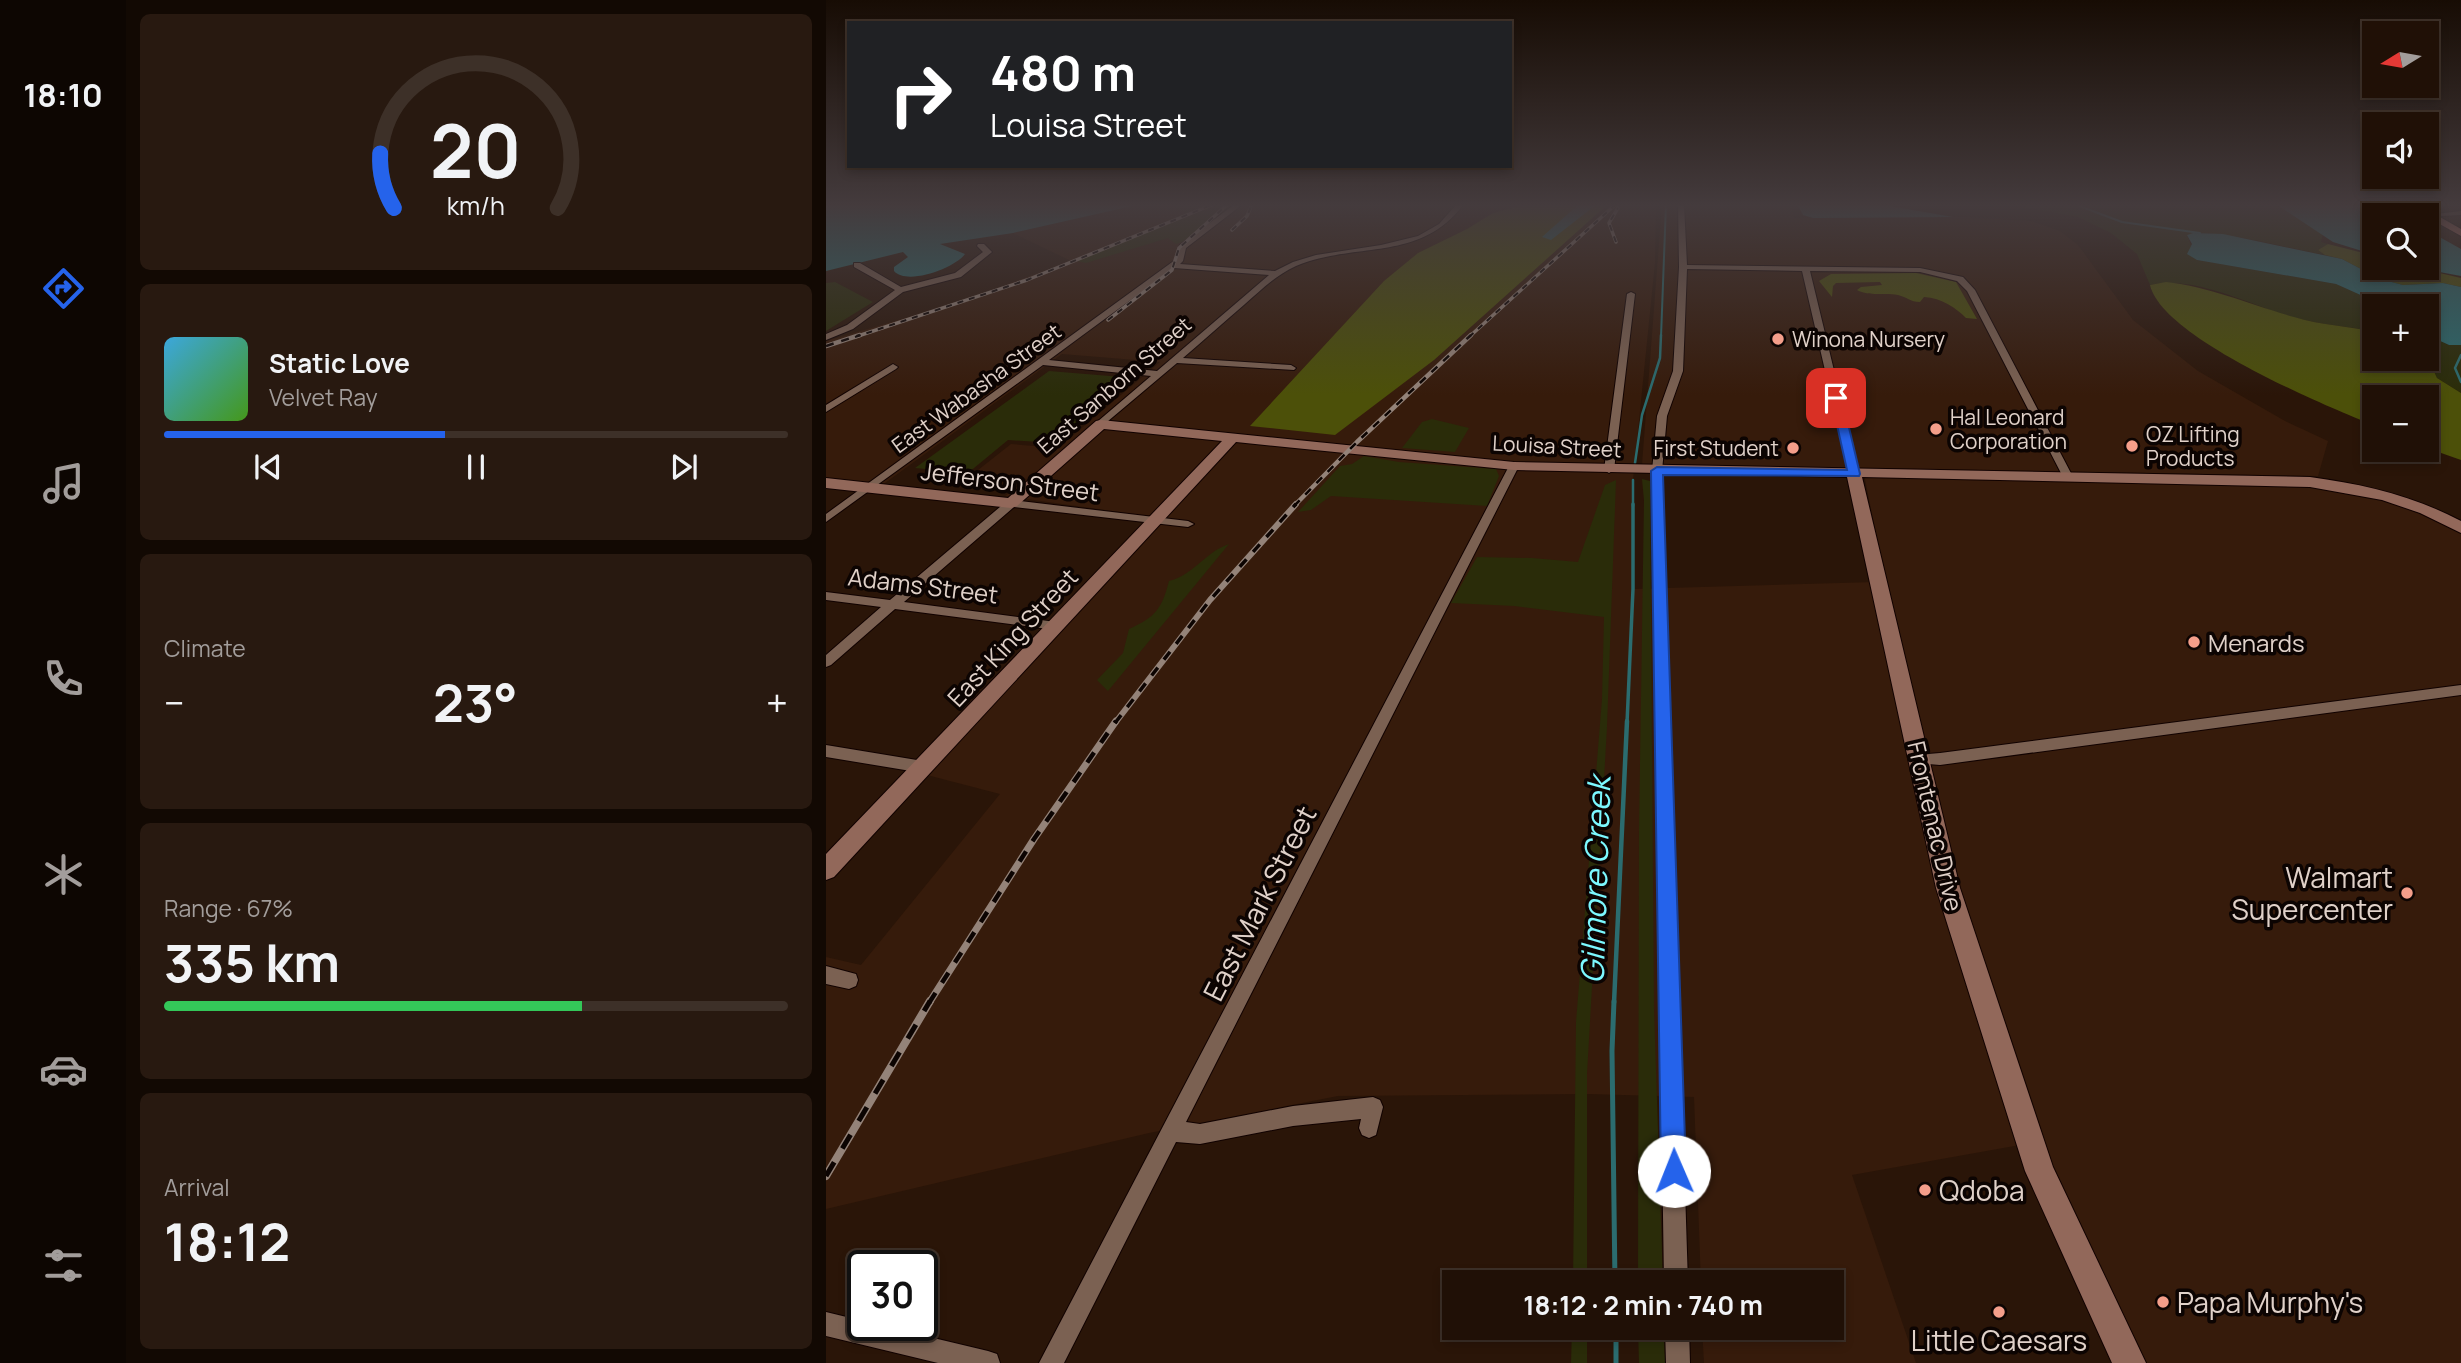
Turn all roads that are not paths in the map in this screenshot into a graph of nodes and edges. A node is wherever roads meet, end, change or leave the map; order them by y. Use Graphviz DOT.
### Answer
graph roads {
  1 [pos="1683,267"];
  2 [pos="861,268"];
  3 [pos="968,268"];
  4 [pos="1170,268"];
  5 [pos="1196,268"];
  6 [pos="1287,268"];
  7 [pos="1708,268"];
  8 [pos="1806,270"];
  9 [pos="1276,273"];
  10 [pos="900,290"];
  11 [pos="1631,294"];
  12 [pos="826,337"];
  13 [pos="1175,360"];
  14 [pos="1041,362"];
  15 [pos="893,367"];
  16 [pos="1291,368"];
  17 [pos="1159,373"];
  18 [pos="826,409"];
  19 [pos="1101,424"];
  20 [pos="1233,437"];
  21 [pos="1514,466"];
  22 [pos="1609,470"];
  23 [pos="1657,471"];
  24 [pos="1854,474"];
  25 [pos="2068,477"];
  26 [pos="826,483"];
  27 [pos="869,488"];
  28 [pos="1011,503"];
  29 [pos="826,519"];
  30 [pos="1155,521"];
  31 [pos="1188,524"];
  32 [pos="2461,528"];
  33 [pos="826,596"];
  34 [pos="894,604"];
  35 [pos="1056,625"];
  36 [pos="826,662"];
  37 [pos="2461,690"];
  38 [pos="826,751"];
  39 [pos="1921,759"];
  40 [pos="923,767"];
  41 [pos="826,870"];
  42 [pos="826,975"];
  43 [pos="849,980"];
  44 [pos="1369,1128"];
  45 [pos="1171,1131"];
  46 [pos="1676,1270"];
  47 [pos="826,1324"];
  48 [pos="1677,1340"];
  49 [pos="988,1363"];
  50 [pos="1051,1363"];
  51 [pos="1678,1363"];
  52 [pos="2129,1363"];
  1 -- 23 [label="street"];
  2 -- 10 [label="street"];
  3 -- 10 [label="street"];
  4 -- 14 [label="street, East Wabasha Street"];
  5 -- 9 [label="street"];
  6 -- 9 [label="street, East Sanborn Street"];
  7 -- 8 [label="street"];
  8 -- 24 [label="street, Frontenac Drive"];
  8 -- 25 [label="street"];
  9 -- 13 [label="street, East Sanborn Street"];
  10 -- 12 [label="street"];
  11 -- 22 [label="street"];
  13 -- 16 [label="street"];
  13 -- 17 [label="street, East Sanborn Street"];
  14 -- 17 [label="street"];
  14 -- 27 [label="street, East Wabasha Street"];
  15 -- 18 [label="street"];
  17 -- 19 [label="street, East Sanborn Street"];
  19 -- 20 [label="street, Louisa Street"];
  19 -- 28 [label="street, East Sanborn Street"];
  20 -- 21 [label="street, Louisa Street"];
  20 -- 30 [label="street, East King Street"];
  21 -- 22 [label="street, Louisa Street"];
  21 -- 45 [label="street, East Mark Street"];
  22 -- 23 [label="street, Louisa Street"];
  23 -- 24 [label="street, Louisa Street"];
  23 -- 46 [label="street"];
  24 -- 25 [label="street, Louisa Street"];
  24 -- 39 [label="street, Frontenac Drive"];
  25 -- 32 [label="street, Louisa Street"];
  26 -- 27 [label="street, Jefferson Street"];
  27 -- 28 [label="street, Jefferson Street"];
  27 -- 29 [label="street, East Wabasha Street"];
  28 -- 30 [label="street, Jefferson Street"];
  28 -- 34 [label="street, East Sanborn Street"];
  30 -- 31 [label="street, Jefferson Street"];
  30 -- 35 [label="street, East King Street"];
  33 -- 34 [label="street, Adams Street"];
  34 -- 35 [label="street, Adams Street"];
  34 -- 36 [label="street, East Sanborn Street"];
  35 -- 40 [label="street, East King Street"];
  37 -- 39 [label="street"];
  38 -- 40 [label="street"];
  39 -- 52 [label="street, Frontenac Drive"];
  40 -- 41 [label="street, East King Street"];
  42 -- 43 [label="street"];
  44 -- 45 [label="street"];
  45 -- 50 [label="street, East Mark Street"];
  47 -- 49 [label="street"];
  48 -- 51 [label="street"];
}
